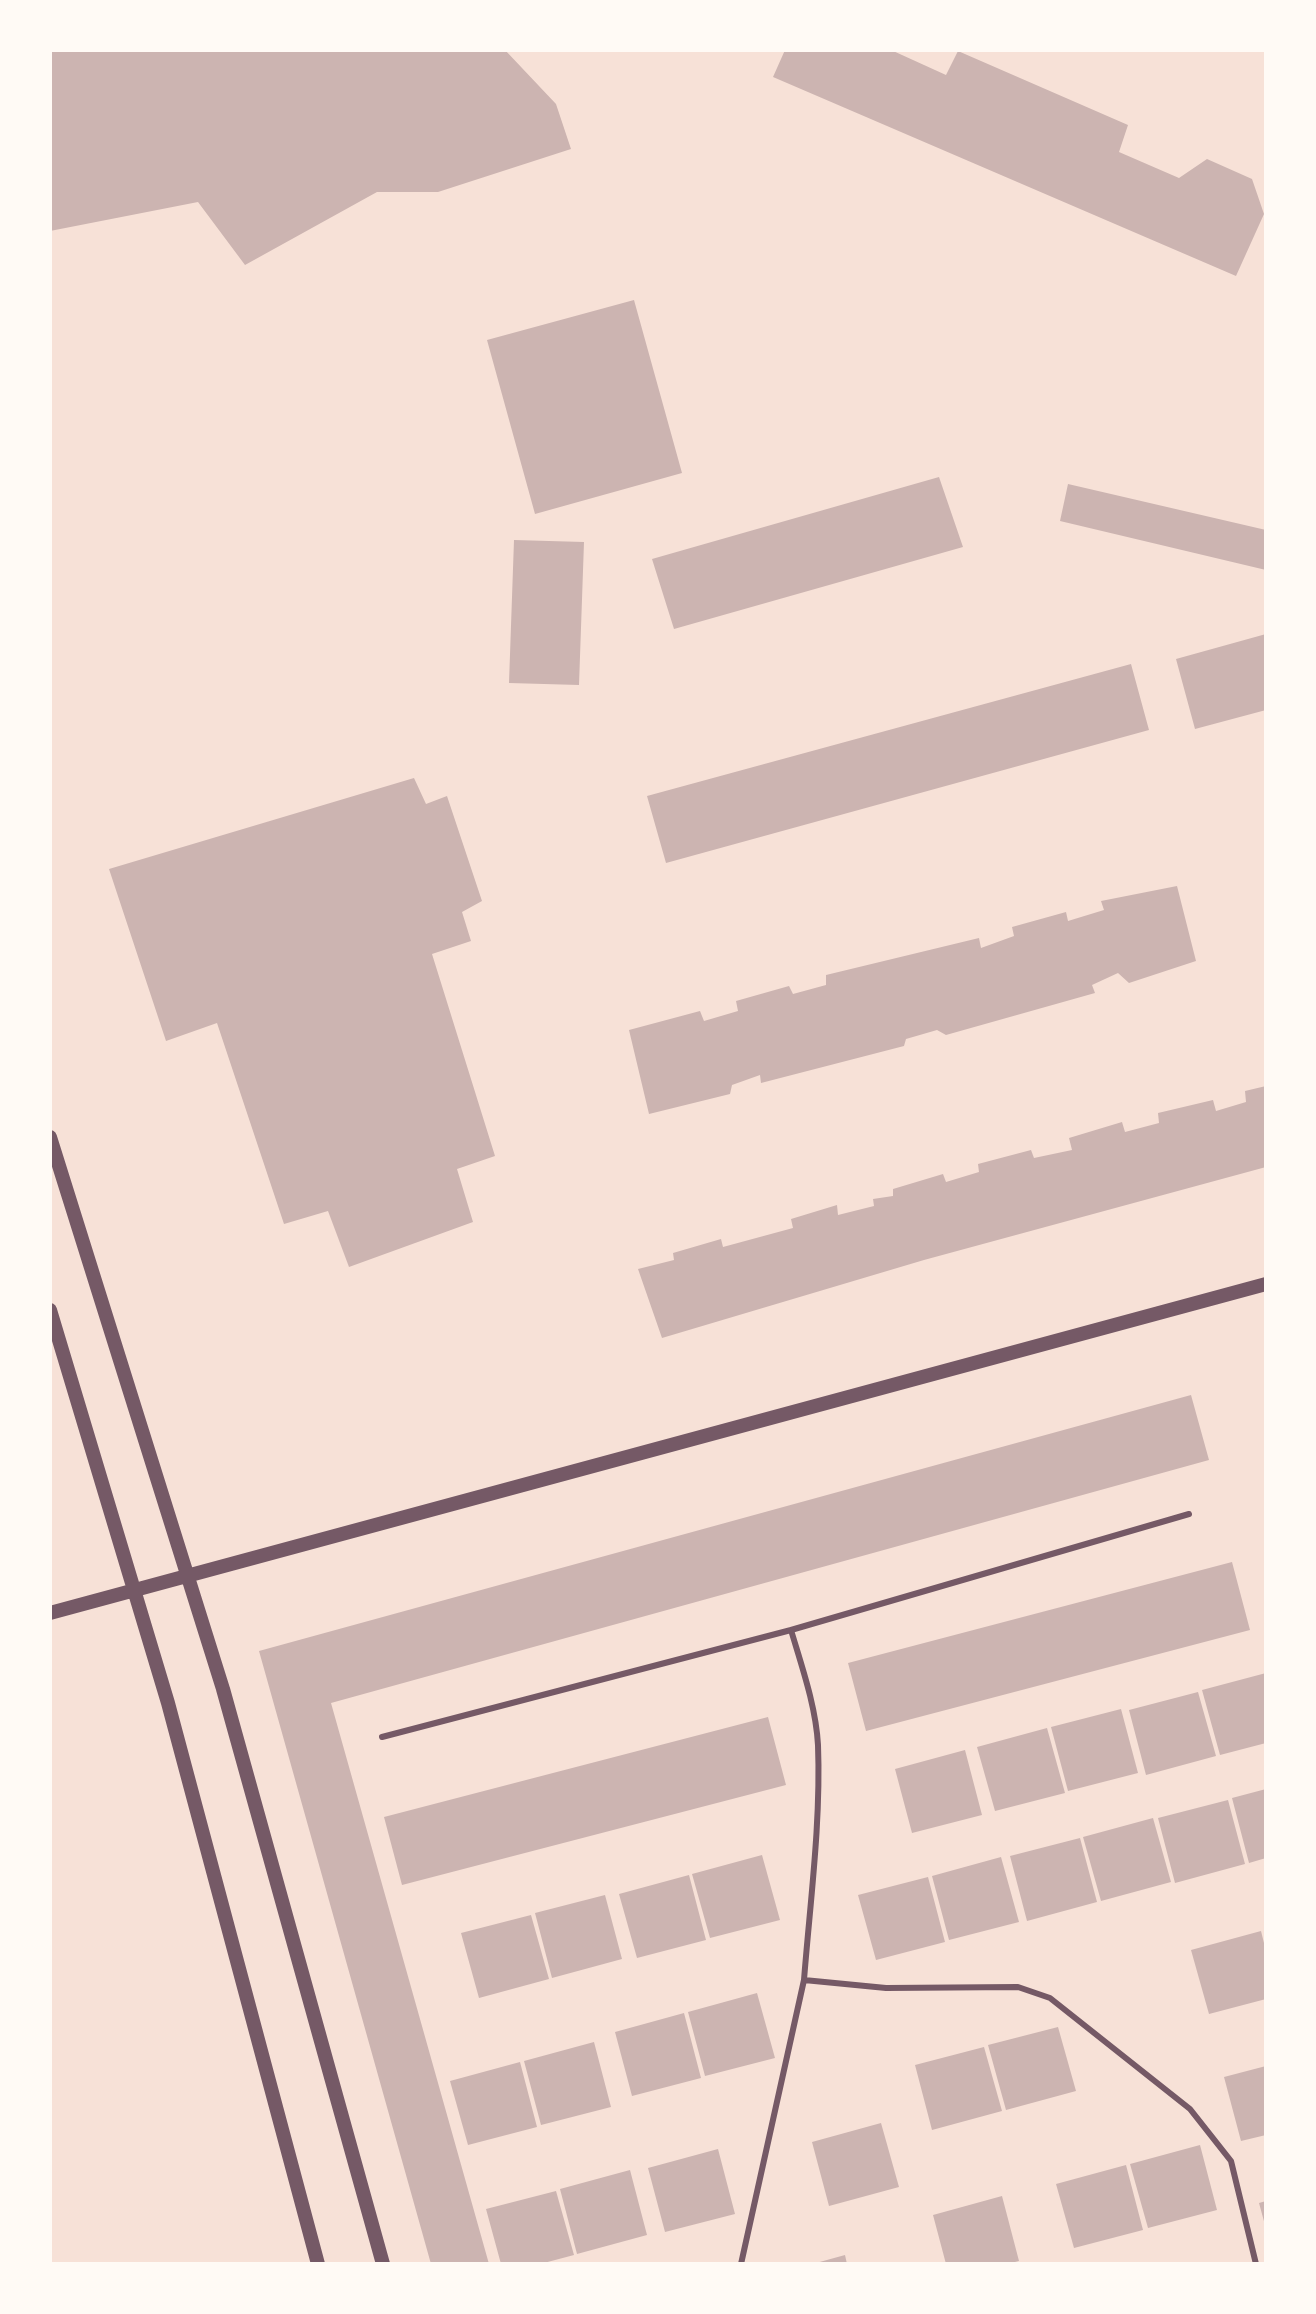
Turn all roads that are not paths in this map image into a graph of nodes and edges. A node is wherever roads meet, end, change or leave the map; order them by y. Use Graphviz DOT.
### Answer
graph roads {
  1 [pos="50,1137"];
  2 [pos="1266,1284"];
  3 [pos="50,1310"];
  4 [pos="1189,1514"];
  5 [pos="187,1576"];
  6 [pos="135,1590"];
  7 [pos="50,1613"];
  8 [pos="791,1630"];
  9 [pos="382,1737"];
  10 [pos="804,1980"];
  11 [pos="318,2264"];
  12 [pos="383,2264"];
  13 [pos="741,2264"];
  14 [pos="1256,2264"];
  1 -- 5 [label="street"];
  2 -- 5 [label="street"];
  3 -- 6 [label="street"];
  4 -- 8 [label="lane"];
  5 -- 6 [label="street"];
  5 -- 12 [label="street"];
  6 -- 7 [label="street"];
  6 -- 11 [label="street"];
  8 -- 9 [label="lane"];
  8 -- 10 [label="lane"];
  10 -- 13 [label="lane"];
  10 -- 14 [label="lane"];
}
